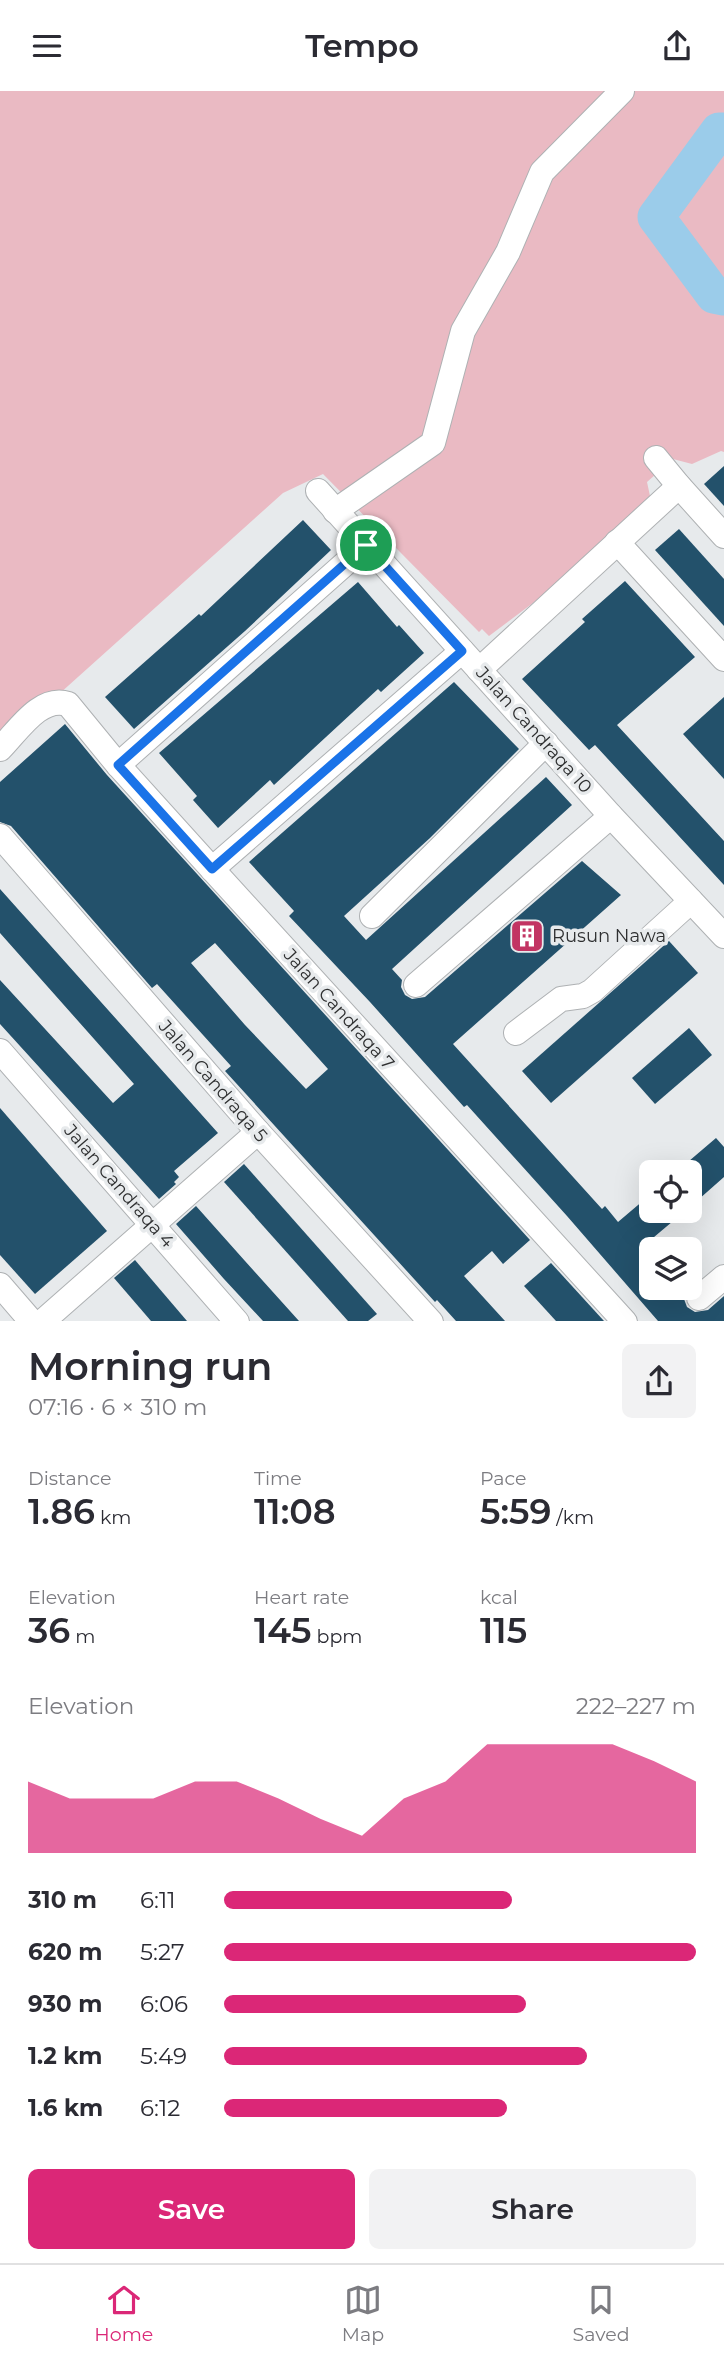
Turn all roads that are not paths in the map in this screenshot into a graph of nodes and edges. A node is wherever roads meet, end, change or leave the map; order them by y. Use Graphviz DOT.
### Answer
graph roads {
  1 [pos="622,91"];
  2 [pos="656,458"];
  3 [pos="678,486"];
  4 [pos="318,491"];
  5 [pos="335,511"];
  6 [pos="724,536"];
  7 [pos="617,542"];
  8 [pos="366,545"];
  9 [pos="462,651"];
  10 [pos="724,659"];
  11 [pos="479,670"];
  12 [pos="545,743"];
  13 [pos="0,749"];
  14 [pos="118,765"];
  15 [pos="611,816"];
  16 [pos="0,836"];
  17 [pos="212,869"];
  18 [pos="691,901"];
  19 [pos="372,916"];
  20 [pos="724,936"];
  21 [pos="416,985"];
  22 [pos="516,1033"];
  23 [pos="0,1051"];
  24 [pos="258,1132"];
  25 [pos="153,1226"];
  26 [pos="724,1277"];
  27 [pos="0,1285"];
  28 [pos="702,1295"];
  29 [pos="32,1321"];
  30 [pos="42,1321"];
  31 [pos="237,1321"];
  32 [pos="432,1321"];
  33 [pos="625,1321"];
  1 -- 5 [label="street"];
  2 -- 3 [label="street"];
  3 -- 6 [label="street"];
  3 -- 7 [label="street"];
  4 -- 5 [label="street, Jalan Candraqa 10"];
  5 -- 8 [label="street, Jalan Candraqa 10"];
  7 -- 10 [label="street"];
  7 -- 11 [label="street"];
  8 -- 9 [label="street, Jalan Candraqa 10"];
  8 -- 14 [label="street"];
  9 -- 11 [label="street, Jalan Candraqa 10"];
  9 -- 17 [label="street"];
  11 -- 12 [label="street, Jalan Candraqa 10"];
  12 -- 15 [label="street, Jalan Candraqa 10"];
  12 -- 19 [label="street"];
  13 -- 14 [label="street, Jalan Candraqa 7"];
  14 -- 17 [label="street, Jalan Candraqa 7"];
  15 -- 18 [label="street, Jalan Candraqa 10"];
  15 -- 21 [label="street"];
  16 -- 24 [label="street, Jalan Candraqa 5"];
  17 -- 33 [label="street, Jalan Candraqa 7"];
  18 -- 20 [label="street, Jalan Candraqa 10"];
  18 -- 22 [label="street"];
  23 -- 25 [label="street, Jalan Candraqa 4"];
  24 -- 25 [label="street"];
  24 -- 32 [label="street, Jalan Candraqa 5"];
  25 -- 30 [label="street"];
  25 -- 31 [label="street, Jalan Candraqa 4"];
  26 -- 28 [label="street"];
  27 -- 29 [label="street"];
}
